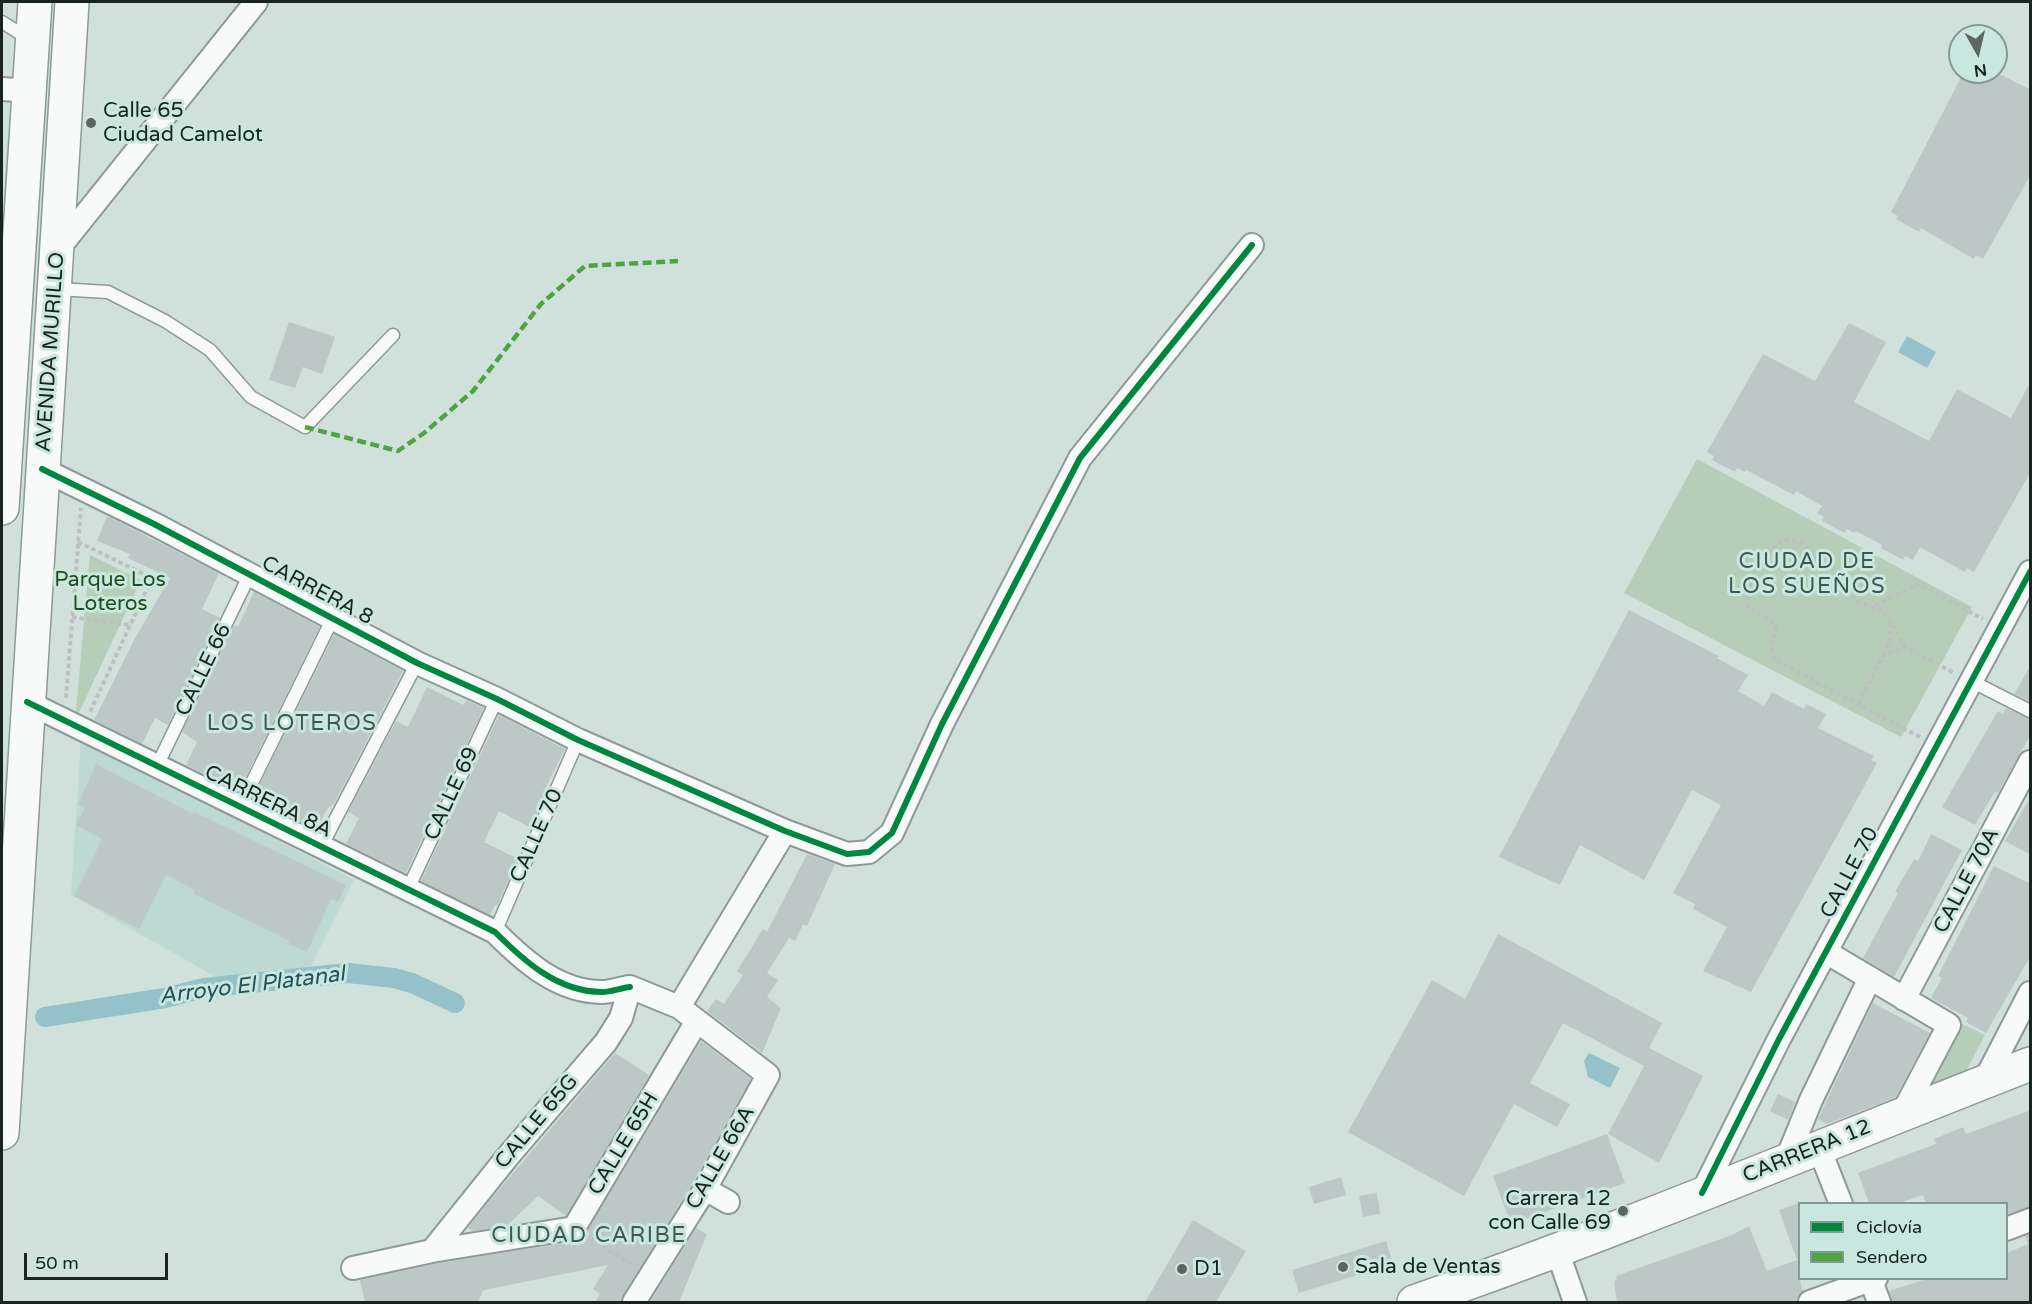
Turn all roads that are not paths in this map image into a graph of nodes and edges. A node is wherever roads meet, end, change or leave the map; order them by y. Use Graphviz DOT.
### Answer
graph roads {
  1 [pos="36,2"];
  2 [pos="72,2"];
  3 [pos="256,2"];
  4 [pos="2,22"];
  5 [pos="33,42"];
  6 [pos="16,90"];
  7 [pos="1252,245"];
  8 [pos="11,249"];
  9 [pos="58,249"];
  10 [pos="56,289"];
  11 [pos="393,335"];
  12 [pos="42,469"];
  13 [pos="2,508"];
  14 [pos="2031,572"];
  15 [pos="250,574"];
  16 [pos="333,618"];
  17 [pos="417,663"];
  18 [pos="1971,681"];
  19 [pos="496,699"];
  20 [pos="27,702"];
  21 [pos="2031,711"];
  22 [pos="578,740"];
  23 [pos="2031,762"];
  24 [pos="157,766"];
  25 [pos="240,807"];
  26 [pos="785,831"];
  27 [pos="321,847"];
  28 [pos="408,889"];
  29 [pos="495,932"];
  30 [pos="1826,952"];
  31 [pos="1870,978"];
  32 [pos="630,987"];
  33 [pos="2031,993"];
  34 [pos="1904,999"];
  35 [pos="688,1014"];
  36 [pos="2031,1064"];
  37 [pos="1984,1082"];
  38 [pos="1902,1114"];
  39 [pos="2,1133"];
  40 [pos="1819,1148"];
  41 [pos="1786,1161"];
  42 [pos="705,1189"];
  43 [pos="1702,1193"];
  44 [pos="728,1202"];
  45 [pos="1841,1202"];
  46 [pos="2031,1220"];
  47 [pos="2008,1229"];
  48 [pos="432,1251"];
  49 [pos="1558,1253"];
  50 [pos="353,1268"];
  51 [pos="1869,1280"];
  52 [pos="1872,1280"];
  53 [pos="634,1302"];
  54 [pos="1414,1302"];
  55 [pos="1575,1302"];
  56 [pos="1810,1302"];
  57 [pos="1879,1302"];
  1 -- 5 [label="main road, AVENIDA MURILLO"];
  2 -- 9 [label="main road, AVENIDA MURILLO"];
  3 -- 9 [label="street"];
  4 -- 5 [label="lane"];
  5 -- 6 [label="main road, AVENIDA MURILLO"];
  6 -- 8 [label="main road, AVENIDA MURILLO"];
  7 -- 26 [label="street, CARRERA 8"];
  8 -- 13 [label="main road, AVENIDA MURILLO"];
  9 -- 10 [label="main road, AVENIDA MURILLO"];
  10 -- 11 [label="lane"];
  10 -- 12 [label="main road, AVENIDA MURILLO"];
  12 -- 15 [label="street, CARRERA 8"];
  12 -- 20 [label="main road, AVENIDA MURILLO"];
  14 -- 18 [label="street, CALLE 70"];
  15 -- 16 [label="street, CARRERA 8"];
  15 -- 24 [label="lane, CALLE 66"];
  16 -- 17 [label="street, CARRERA 8"];
  16 -- 25 [label="lane"];
  17 -- 19 [label="street, CARRERA 8"];
  17 -- 27 [label="lane"];
  18 -- 21 [label="lane"];
  18 -- 30 [label="street, CALLE 70"];
  19 -- 22 [label="street, CARRERA 8"];
  19 -- 28 [label="lane, CALLE 69"];
  20 -- 24 [label="street, CARRERA 8A"];
  20 -- 39 [label="main road, AVENIDA MURILLO"];
  22 -- 26 [label="street, CARRERA 8"];
  22 -- 29 [label="lane, CALLE 70"];
  23 -- 34 [label="street, CALLE 70A"];
  24 -- 25 [label="street, CARRERA 8A"];
  25 -- 27 [label="street, CARRERA 8A"];
  26 -- 35 [label="street, CALLE 65H"];
  27 -- 28 [label="street, CARRERA 8A"];
  28 -- 29 [label="street, CARRERA 8A"];
  29 -- 32 [label="street, CARRERA 8A"];
  30 -- 31 [label="street"];
  30 -- 43 [label="street, CALLE 70"];
  31 -- 34 [label="street"];
  31 -- 41 [label="street"];
  32 -- 35 [label="street"];
  32 -- 48 [label="street, CALLE 65G"];
  33 -- 37 [label="street"];
  34 -- 38 [label="street"];
  35 -- 42 [label="street, CALLE 66A"];
  35 -- 48 [label="street, CALLE 65H"];
  36 -- 37 [label="main road, CARRERA 12"];
  37 -- 38 [label="main road, CARRERA 12"];
  38 -- 40 [label="main road, CARRERA 12"];
  40 -- 41 [label="main road, CARRERA 12"];
  40 -- 45 [label="street"];
  41 -- 43 [label="main road, CARRERA 12"];
  42 -- 44 [label="street"];
  42 -- 53 [label="street, CALLE 66A"];
  43 -- 49 [label="main road, CARRERA 12"];
  46 -- 47 [label="street"];
  48 -- 50 [label="street"];
  49 -- 54 [label="main road, CARRERA 12"];
  49 -- 55 [label="street"];
  51 -- 56 [label="street"];
  52 -- 57 [label="street"];
}
